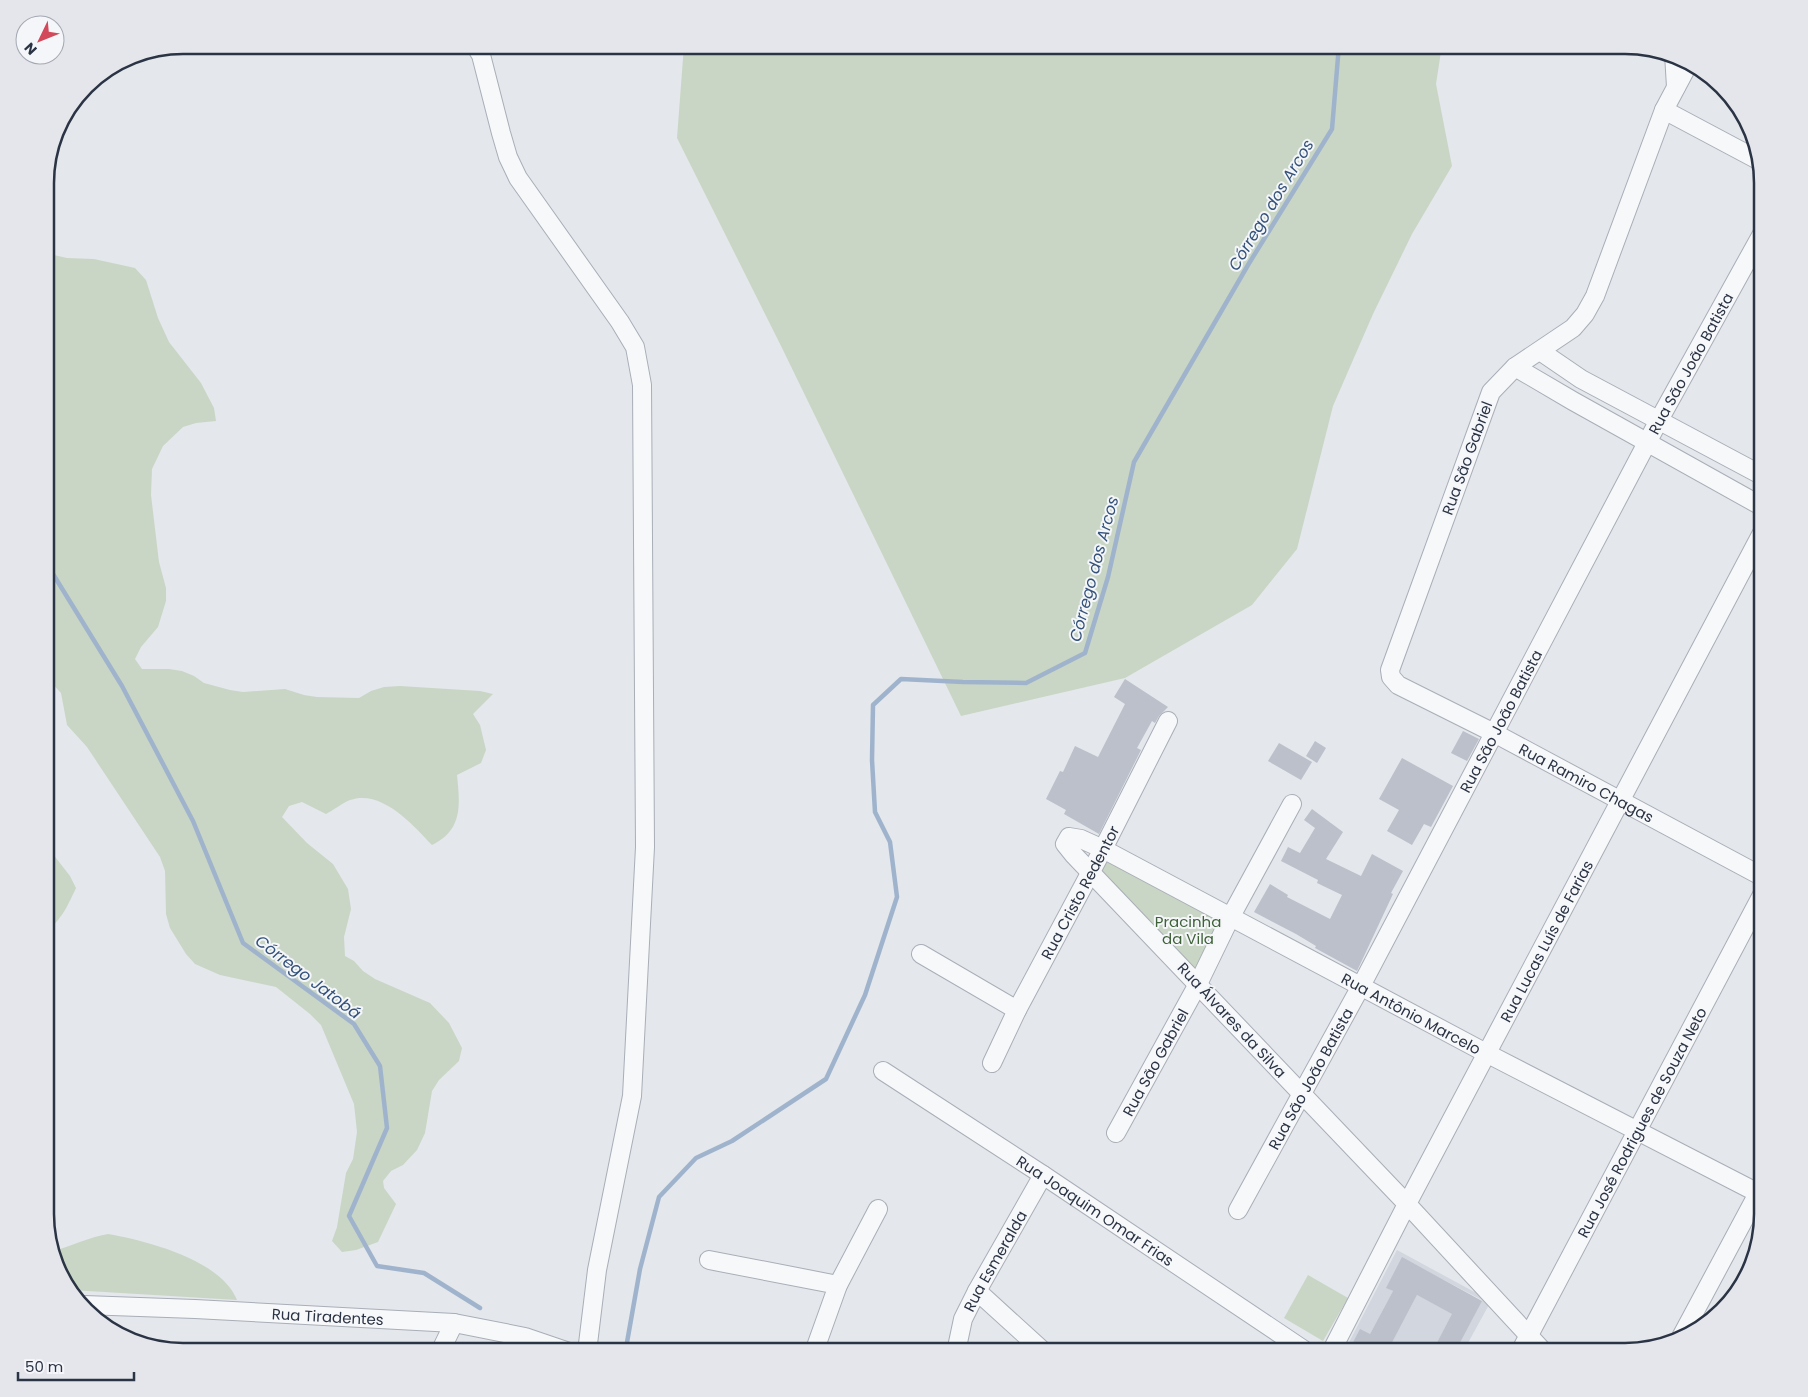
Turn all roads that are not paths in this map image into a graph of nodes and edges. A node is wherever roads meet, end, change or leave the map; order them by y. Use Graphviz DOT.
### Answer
graph roads {
  1 [pos="480,54"];
  2 [pos="1675,64"];
  3 [pos="1686,69"];
  4 [pos="1676,88"];
  5 [pos="1664,110"];
  6 [pos="1752,157"];
  7 [pos="1754,248"];
  8 [pos="1540,351"];
  9 [pos="1515,367"];
  10 [pos="1660,420"];
  11 [pos="1648,442"];
  12 [pos="1754,471"];
  13 [pos="1754,502"];
  14 [pos="1754,548"];
  15 [pos="1390,670"];
  16 [pos="1168,721"];
  17 [pos="1494,733"];
  18 [pos="1620,801"];
  19 [pos="1292,804"];
  20 [pos="1066,840"];
  21 [pos="1103,850"];
  22 [pos="1754,871"];
  23 [pos="1091,872"];
  24 [pos="1754,910"];
  25 [pos="1230,918"];
  26 [pos="921,954"];
  27 [pos="1198,984"];
  28 [pos="1361,986"];
  29 [pos="1017,1010"];
  30 [pos="1486,1053"];
  31 [pos="992,1063"];
  32 [pos="883,1071"];
  33 [pos="1301,1094"];
  34 [pos="1638,1130"];
  35 [pos="1116,1133"];
  36 [pos="1043,1175"];
  37 [pos="1754,1186"];
  38 [pos="1754,1202"];
  39 [pos="1407,1204"];
  40 [pos="878,1209"];
  41 [pos="1238,1210"];
  42 [pos="709,1260"];
  43 [pos="838,1285"];
  44 [pos="977,1291"];
  45 [pos="92,1305"];
  46 [pos="454,1323"];
  47 [pos="1686,1328"];
  48 [pos="1529,1336"];
  49 [pos="444,1343"];
  50 [pos="540,1343"];
  51 [pos="588,1343"];
  52 [pos="817,1343"];
  53 [pos="958,1343"];
  54 [pos="1034,1343"];
  55 [pos="1294,1343"];
  56 [pos="1336,1343"];
  57 [pos="1525,1343"];
  58 [pos="1536,1343"];
  1 -- 51 [label="street"];
  2 -- 4 [label="street"];
  3 -- 4 [label="street, Rua São Gabriel"];
  4 -- 5 [label="street, Rua São Gabriel"];
  5 -- 6 [label="street"];
  5 -- 8 [label="street, Rua São Gabriel"];
  7 -- 10 [label="street, Rua São João Batista"];
  8 -- 9 [label="street, Rua São Gabriel"];
  8 -- 10 [label="street"];
  9 -- 11 [label="street"];
  9 -- 15 [label="street, Rua São Gabriel"];
  10 -- 11 [label="street, Rua São João Batista"];
  10 -- 12 [label="street"];
  11 -- 13 [label="street"];
  11 -- 17 [label="street, Rua São João Batista"];
  14 -- 18 [label="street, Rua Lucas Luís de Farias"];
  15 -- 17 [label="street, Rua Ramiro Chagas"];
  16 -- 21 [label="street, Rua Cristo Redentor"];
  17 -- 18 [label="street, Rua Ramiro Chagas"];
  17 -- 28 [label="street, Rua São João Batista"];
  18 -- 22 [label="street, Rua Ramiro Chagas"];
  18 -- 30 [label="street, Rua Lucas Luís de Farias"];
  19 -- 25 [label="street, Rua São Gabriel"];
  20 -- 21 [label="street, Rua Antônio Marcelo"];
  20 -- 23 [label="street, Rua Álvares da Silva"];
  21 -- 23 [label="street, Rua Cristo Redentor"];
  21 -- 25 [label="street, Rua Antônio Marcelo"];
  23 -- 27 [label="street, Rua Álvares da Silva"];
  23 -- 29 [label="street, Rua Cristo Redentor"];
  24 -- 34 [label="street, Rua José Rodrigues de Souza Neto"];
  25 -- 27 [label="street, Rua São Gabriel"];
  25 -- 28 [label="street, Rua Antônio Marcelo"];
  26 -- 29 [label="street"];
  27 -- 33 [label="street, Rua Álvares da Silva"];
  27 -- 35 [label="street, Rua São Gabriel"];
  28 -- 30 [label="street, Rua Antônio Marcelo"];
  28 -- 33 [label="street, Rua São João Batista"];
  29 -- 31 [label="street, Rua Cristo Redentor"];
  30 -- 34 [label="street, Rua Antônio Marcelo"];
  30 -- 39 [label="street, Rua Lucas Luís de Farias"];
  32 -- 36 [label="street, Rua Joaquim Omar Frias"];
  33 -- 39 [label="street, Rua Álvares da Silva"];
  33 -- 41 [label="street, Rua São João Batista"];
  34 -- 37 [label="street, Rua Antônio Marcelo"];
  34 -- 48 [label="street, Rua José Rodrigues de Souza Neto"];
  36 -- 44 [label="street, Rua Esmeralda"];
  36 -- 55 [label="street, Rua Joaquim Omar Frias"];
  38 -- 47 [label="street"];
  39 -- 48 [label="street, Rua Álvares da Silva"];
  39 -- 56 [label="street, Rua Lucas Luís de Farias"];
  40 -- 43 [label="street"];
  42 -- 43 [label="street"];
  43 -- 52 [label="street"];
  44 -- 53 [label="street, Rua Esmeralda"];
  44 -- 54 [label="street"];
  45 -- 46 [label="street, Rua Tiradentes"];
  46 -- 49 [label="street"];
  46 -- 50 [label="street, Rua Tiradentes"];
  48 -- 57 [label="street, Rua José Rodrigues de Souza Neto"];
  48 -- 58 [label="street, Rua Álvares da Silva"];
}
